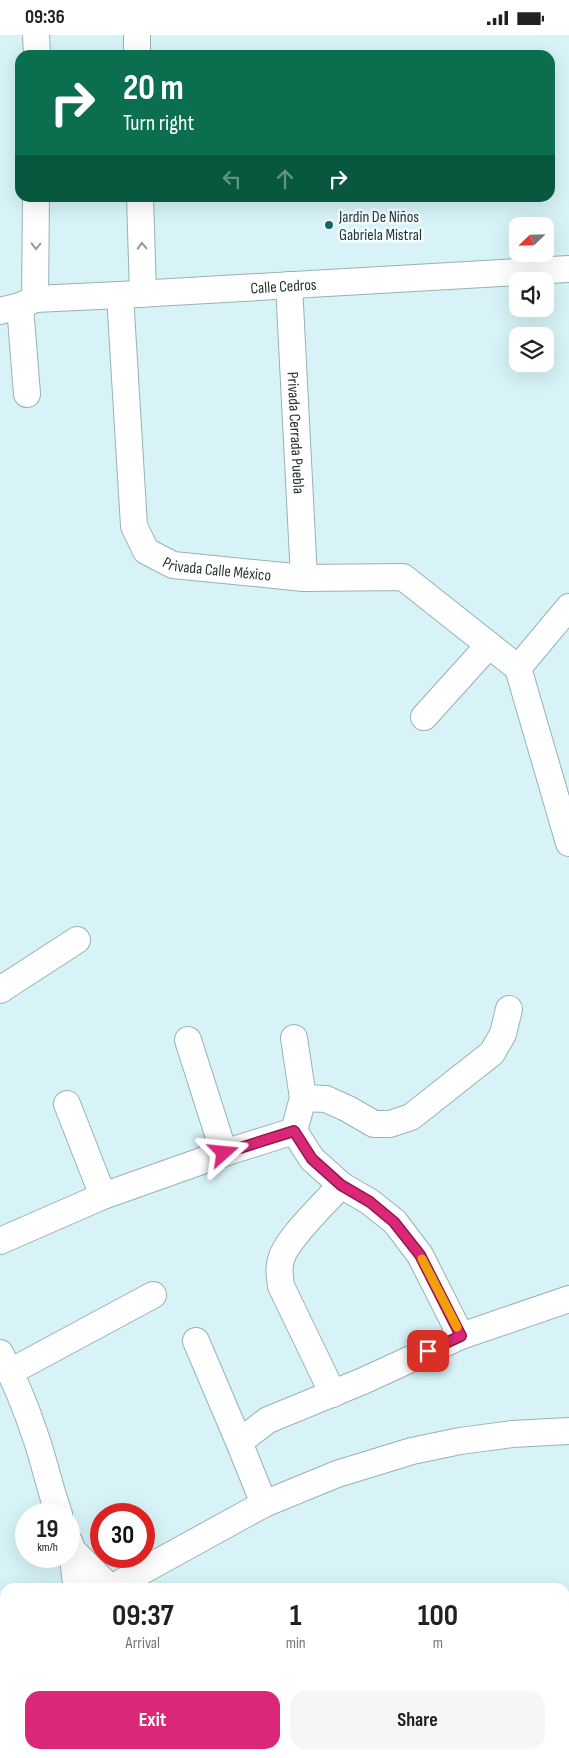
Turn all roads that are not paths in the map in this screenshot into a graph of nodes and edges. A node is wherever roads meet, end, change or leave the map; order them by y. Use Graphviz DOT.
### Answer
graph roads {
  1 [pos="36,35"];
  2 [pos="137,35"];
  3 [pos="37,50"];
  4 [pos="137,50"];
  5 [pos="35,202"];
  6 [pos="140,202"];
  7 [pos="569,269"];
  8 [pos="289,285"];
  9 [pos="132,295"];
  10 [pos="18,305"];
  11 [pos="27,394"];
  12 [pos="304,578"];
  13 [pos="569,607"];
  14 [pos="489,645"];
  15 [pos="518,668"];
  16 [pos="424,717"];
  17 [pos="569,843"];
  18 [pos="77,939"];
  19 [pos="0,990"];
  20 [pos="509,1009"];
  21 [pos="294,1038"];
  22 [pos="188,1040"];
  23 [pos="303,1098"];
  24 [pos="67,1104"];
  25 [pos="294,1131"];
  26 [pos="224,1153"];
  27 [pos="341,1185"];
  28 [pos="103,1196"];
  29 [pos="0,1241"];
  30 [pos="153,1295"];
  31 [pos="569,1299"];
  32 [pos="461,1336"];
  33 [pos="196,1341"];
  34 [pos="5,1363"];
  35 [pos="333,1394"];
  36 [pos="569,1431"];
  37 [pos="239,1442"];
  38 [pos="55,1503"];
  39 [pos="264,1504"];
  40 [pos="80,1555"];
  41 [pos="72,1568"];
  42 [pos="72,1583"];
  43 [pos="105,1583"];
  44 [pos="120,1583"];
  1 -- 3 [label="street"];
  2 -- 4 [label="street"];
  5 -- 10 [label="street, one-way"];
  9 -- 6 [label="street, Privada Calle México, one-way"];
  7 -- 8 [label="street, Calle Cedros"];
  8 -- 9 [label="street, Calle Cedros"];
  8 -- 12 [label="street, Privada Cerrada Puebla"];
  9 -- 10 [label="street, Calle Cedros"];
  9 -- 12 [label="street, Privada Calle México"];
  10 -- 11 [label="street"];
  12 -- 14 [label="street, Privada Calle México"];
  13 -- 15 [label="street"];
  14 -- 15 [label="street, Privada Calle México"];
  14 -- 16 [label="street"];
  15 -- 17 [label="street"];
  18 -- 19 [label="street"];
  20 -- 23 [label="street"];
  21 -- 23 [label="street"];
  22 -- 26 [label="street"];
  23 -- 25 [label="street"];
  24 -- 28 [label="street"];
  25 -- 26 [label="street"];
  25 -- 27 [label="street"];
  26 -- 28 [label="street"];
  27 -- 32 [label="street"];
  27 -- 35 [label="street"];
  28 -- 29 [label="street"];
  30 -- 34 [label="street"];
  31 -- 32 [label="street"];
  32 -- 35 [label="street"];
  33 -- 37 [label="street"];
  34 -- 38 [label="street"];
  35 -- 37 [label="street"];
  36 -- 39 [label="street"];
  37 -- 39 [label="street"];
  39 -- 44 [label="street"];
  40 -- 43 [label="street"];
  41 -- 42 [label="street"];
}
